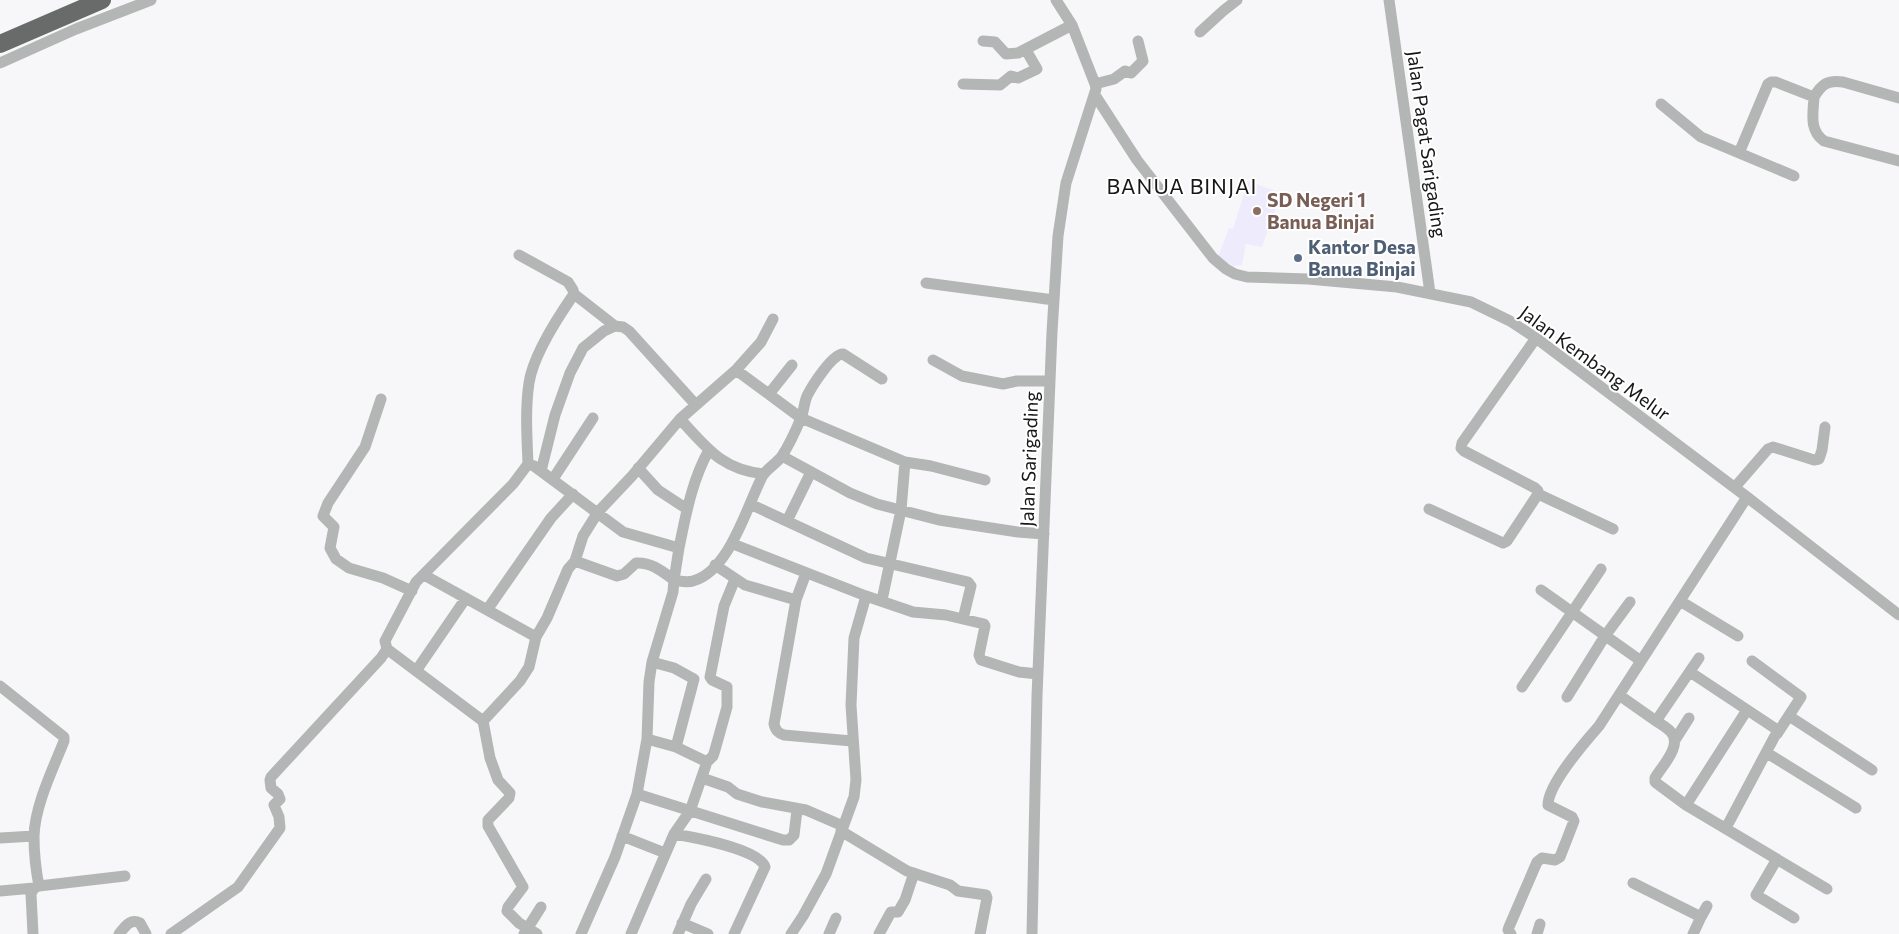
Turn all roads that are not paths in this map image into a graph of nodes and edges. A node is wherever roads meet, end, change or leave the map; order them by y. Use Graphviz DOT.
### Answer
graph roads {
  1 [pos="102,0"];
  2 [pos="151,0"];
  3 [pos="1056,0"];
  4 [pos="1237,0"];
  5 [pos="1388,0"];
  6 [pos="1072,25"];
  7 [pos="1200,32"];
  8 [pos="983,41"];
  9 [pos="1138,41"];
  10 [pos="0,44"];
  11 [pos="1026,50"];
  12 [pos="0,63"];
  13 [pos="963,84"];
  14 [pos="1095,89"];
  15 [pos="1814,97"];
  16 [pos="1899,98"];
  17 [pos="1661,104"];
  18 [pos="1739,152"];
  19 [pos="1899,161"];
  20 [pos="1794,176"];
  21 [pos="519,255"];
  22 [pos="926,283"];
  23 [pos="1430,293"];
  24 [pos="574,294"];
  25 [pos="1054,300"];
  26 [pos="773,318"];
  27 [pos="615,326"];
  28 [pos="1536,338"];
  29 [pos="934,360"];
  30 [pos="792,365"];
  31 [pos="736,370"];
  32 [pos="882,379"];
  33 [pos="1050,381"];
  34 [pos="769,394"];
  35 [pos="381,399"];
  36 [pos="696,405"];
  37 [pos="593,418"];
  38 [pos="801,418"];
  39 [pos="680,419"];
  40 [pos="1826,427"];
  41 [pos="709,450"];
  42 [pos="782,456"];
  43 [pos="905,462"];
  44 [pos="528,464"];
  45 [pos="638,468"];
  46 [pos="541,471"];
  47 [pos="811,472"];
  48 [pos="764,474"];
  49 [pos="553,479"];
  50 [pos="985,480"];
  51 [pos="1735,487"];
  52 [pos="573,494"];
  53 [pos="1538,494"];
  54 [pos="1747,497"];
  55 [pos="750,504"];
  56 [pos="687,509"];
  57 [pos="1429,509"];
  58 [pos="901,510"];
  59 [pos="598,512"];
  60 [pos="787,521"];
  61 [pos="1613,530"];
  62 [pos="1044,534"];
  63 [pos="733,544"];
  64 [pos="679,548"];
  65 [pos="575,561"];
  66 [pos="889,563"];
  67 [pos="715,566"];
  68 [pos="1601,569"];
  69 [pos="806,573"];
  70 [pos="424,575"];
  71 [pos="735,579"];
  72 [pos="674,580"];
  73 [pos="1541,590"];
  74 [pos="412,591"];
  75 [pos="866,596"];
  76 [pos="466,598"];
  77 [pos="796,600"];
  78 [pos="882,600"];
  79 [pos="1680,601"];
  80 [pos="1630,602"];
  81 [pos="487,610"];
  82 [pos="1572,613"];
  83 [pos="1899,614"];
  84 [pos="963,619"];
  85 [pos="1605,636"];
  86 [pos="1738,636"];
  87 [pos="536,637"];
  88 [pos="387,649"];
  89 [pos="1699,658"];
  90 [pos="1641,661"];
  91 [pos="1752,661"];
  92 [pos="652,662"];
  93 [pos="416,671"];
  94 [pos="1690,672"];
  95 [pos="1038,674"];
  96 [pos="0,686"];
  97 [pos="1522,687"];
  98 [pos="1619,695"];
  99 [pos="1567,697"];
  100 [pos="1747,710"];
  101 [pos="1789,716"];
  102 [pos="1689,718"];
  103 [pos="483,721"];
  104 [pos="1656,721"];
  105 [pos="1776,734"];
  106 [pos="647,739"];
  107 [pos="1675,740"];
  108 [pos="852,741"];
  109 [pos="676,748"];
  110 [pos="1767,753"];
  111 [pos="707,762"];
  112 [pos="1872,770"];
  113 [pos="702,778"];
  114 [pos="638,794"];
  115 [pos="1686,804"];
  116 [pos="1856,808"];
  117 [pos="797,810"];
  118 [pos="690,811"];
  119 [pos="1723,826"];
  120 [pos="842,828"];
  121 [pos="674,834"];
  122 [pos="34,836"];
  123 [pos="622,836"];
  124 [pos="0,838"];
  125 [pos="665,854"];
  126 [pos="1777,859"];
  127 [pos="914,873"];
  128 [pos="125,876"];
  129 [pos="706,879"];
  130 [pos="1634,883"];
  131 [pos="37,887"];
  132 [pos="1826,889"];
  133 [pos="0,891"];
  134 [pos="1707,906"];
  135 [pos="541,907"];
  136 [pos="1701,917"];
  137 [pos="836,918"];
  138 [pos="1794,918"];
  139 [pos="680,928"];
  140 [pos="527,930"];
  141 [pos="33,934"];
  142 [pos="119,934"];
  143 [pos="146,934"];
  144 [pos="171,934"];
  145 [pos="581,934"];
  146 [pos="631,934"];
  147 [pos="708,934"];
  148 [pos="734,934"];
  149 [pos="791,934"];
  150 [pos="829,934"];
  151 [pos="879,934"];
  152 [pos="980,934"];
  153 [pos="1032,934"];
  154 [pos="1511,934"];
  155 [pos="1693,934"];
  1 -- 10 [label="highway"];
  2 -- 12 [label="street"];
  3 -- 6 [label="street"];
  4 -- 7 [label="street"];
  5 -- 23 [label="street, Jalan Pagat Sarigading"];
  6 -- 11 [label="street"];
  6 -- 14 [label="street"];
  8 -- 11 [label="street"];
  9 -- 14 [label="street"];
  11 -- 13 [label="street"];
  14 -- 23 [label="street, Jalan Kembang Melur"];
  14 -- 25 [label="street, Jalan Sarigading"];
  15 -- 16 [label="street"];
  15 -- 18 [label="street"];
  15 -- 19 [label="street"];
  17 -- 18 [label="street"];
  18 -- 20 [label="street"];
  21 -- 24 [label="street"];
  22 -- 25 [label="street"];
  23 -- 28 [label="street, Jalan Kembang Melur"];
  24 -- 27 [label="street"];
  24 -- 44 [label="street"];
  25 -- 33 [label="street, Jalan Sarigading"];
  26 -- 31 [label="street"];
  27 -- 36 [label="street"];
  27 -- 46 [label="street"];
  28 -- 51 [label="street, Jalan Kembang Melur"];
  28 -- 53 [label="street"];
  29 -- 33 [label="street"];
  30 -- 34 [label="street"];
  31 -- 34 [label="street"];
  31 -- 36 [label="street"];
  32 -- 38 [label="street"];
  33 -- 62 [label="street, Jalan Sarigading"];
  34 -- 38 [label="street"];
  35 -- 74 [label="street"];
  36 -- 39 [label="street"];
  37 -- 49 [label="street"];
  38 -- 42 [label="street"];
  38 -- 43 [label="street"];
  39 -- 41 [label="street"];
  39 -- 45 [label="street"];
  40 -- 51 [label="street"];
  41 -- 48 [label="street"];
  41 -- 56 [label="street"];
  42 -- 47 [label="street"];
  42 -- 48 [label="street"];
  43 -- 50 [label="street"];
  43 -- 58 [label="street"];
  44 -- 46 [label="street"];
  44 -- 70 [label="street"];
  45 -- 56 [label="street"];
  45 -- 59 [label="street"];
  46 -- 49 [label="street"];
  47 -- 58 [label="street"];
  47 -- 60 [label="street"];
  48 -- 55 [label="street"];
  49 -- 52 [label="street"];
  51 -- 54 [label="street, Jalan Kembang Melur"];
  52 -- 59 [label="street"];
  52 -- 81 [label="street"];
  53 -- 57 [label="street"];
  53 -- 61 [label="street"];
  54 -- 79 [label="street"];
  54 -- 83 [label="street, Jalan Kembang Melur"];
  55 -- 60 [label="street"];
  55 -- 63 [label="street"];
  56 -- 64 [label="street"];
  58 -- 62 [label="street"];
  58 -- 66 [label="street"];
  59 -- 64 [label="street"];
  59 -- 65 [label="street"];
  60 -- 66 [label="street"];
  62 -- 95 [label="street, Jalan Sarigading"];
  63 -- 67 [label="street"];
  63 -- 69 [label="street"];
  64 -- 72 [label="street"];
  65 -- 72 [label="street"];
  65 -- 87 [label="street"];
  66 -- 78 [label="street"];
  66 -- 84 [label="street"];
  67 -- 71 [label="street"];
  67 -- 72 [label="street"];
  68 -- 82 [label="street"];
  69 -- 75 [label="street"];
  69 -- 77 [label="street"];
  70 -- 74 [label="street"];
  70 -- 76 [label="street"];
  71 -- 77 [label="street"];
  71 -- 111 [label="street"];
  72 -- 92 [label="street"];
  73 -- 82 [label="street"];
  74 -- 88 [label="street"];
  75 -- 78 [label="street"];
  75 -- 108 [label="street"];
  76 -- 81 [label="street"];
  76 -- 93 [label="street"];
  77 -- 108 [label="street"];
  78 -- 84 [label="street"];
  79 -- 86 [label="street"];
  79 -- 90 [label="street"];
  80 -- 85 [label="street"];
  81 -- 87 [label="street"];
  82 -- 85 [label="street"];
  82 -- 97 [label="street"];
  84 -- 95 [label="street"];
  85 -- 90 [label="street"];
  85 -- 99 [label="street"];
  87 -- 103 [label="street"];
  88 -- 93 [label="street"];
  88 -- 144 [label="street"];
  89 -- 94 [label="street"];
  90 -- 98 [label="street"];
  91 -- 101 [label="street"];
  92 -- 106 [label="street"];
  92 -- 109 [label="street"];
  93 -- 103 [label="street"];
  94 -- 100 [label="street"];
  94 -- 104 [label="street"];
  95 -- 153 [label="street, Jalan Sarigading"];
  96 -- 122 [label="street"];
  98 -- 104 [label="street"];
  98 -- 154 [label="street"];
  100 -- 105 [label="street"];
  100 -- 115 [label="street"];
  101 -- 105 [label="street"];
  101 -- 112 [label="street"];
  102 -- 107 [label="street"];
  103 -- 140 [label="street"];
  104 -- 107 [label="street"];
  105 -- 110 [label="street"];
  106 -- 109 [label="street"];
  106 -- 114 [label="street"];
  107 -- 115 [label="street"];
  108 -- 120 [label="street"];
  109 -- 111 [label="street"];
  110 -- 116 [label="street"];
  110 -- 119 [label="street"];
  111 -- 113 [label="street"];
  113 -- 117 [label="street"];
  113 -- 118 [label="street"];
  114 -- 118 [label="street"];
  114 -- 123 [label="street"];
  115 -- 119 [label="street"];
  117 -- 118 [label="street"];
  117 -- 120 [label="street"];
  118 -- 121 [label="street"];
  119 -- 126 [label="street"];
  120 -- 127 [label="street"];
  120 -- 149 [label="street"];
  121 -- 125 [label="street"];
  121 -- 148 [label="street"];
  122 -- 124 [label="street"];
  122 -- 131 [label="street"];
  123 -- 125 [label="street"];
  123 -- 145 [label="street"];
  125 -- 146 [label="street"];
  126 -- 132 [label="street"];
  126 -- 138 [label="street"];
  127 -- 151 [label="street"];
  127 -- 152 [label="street"];
  128 -- 131 [label="street"];
  129 -- 139 [label="street"];
  130 -- 136 [label="street"];
  131 -- 133 [label="street"];
  131 -- 141 [label="street"];
  134 -- 136 [label="street"];
  135 -- 140 [label="street"];
  136 -- 155 [label="street"];
  137 -- 150 [label="street"];
  139 -- 147 [label="street"];
  142 -- 143 [label="street"];
}
